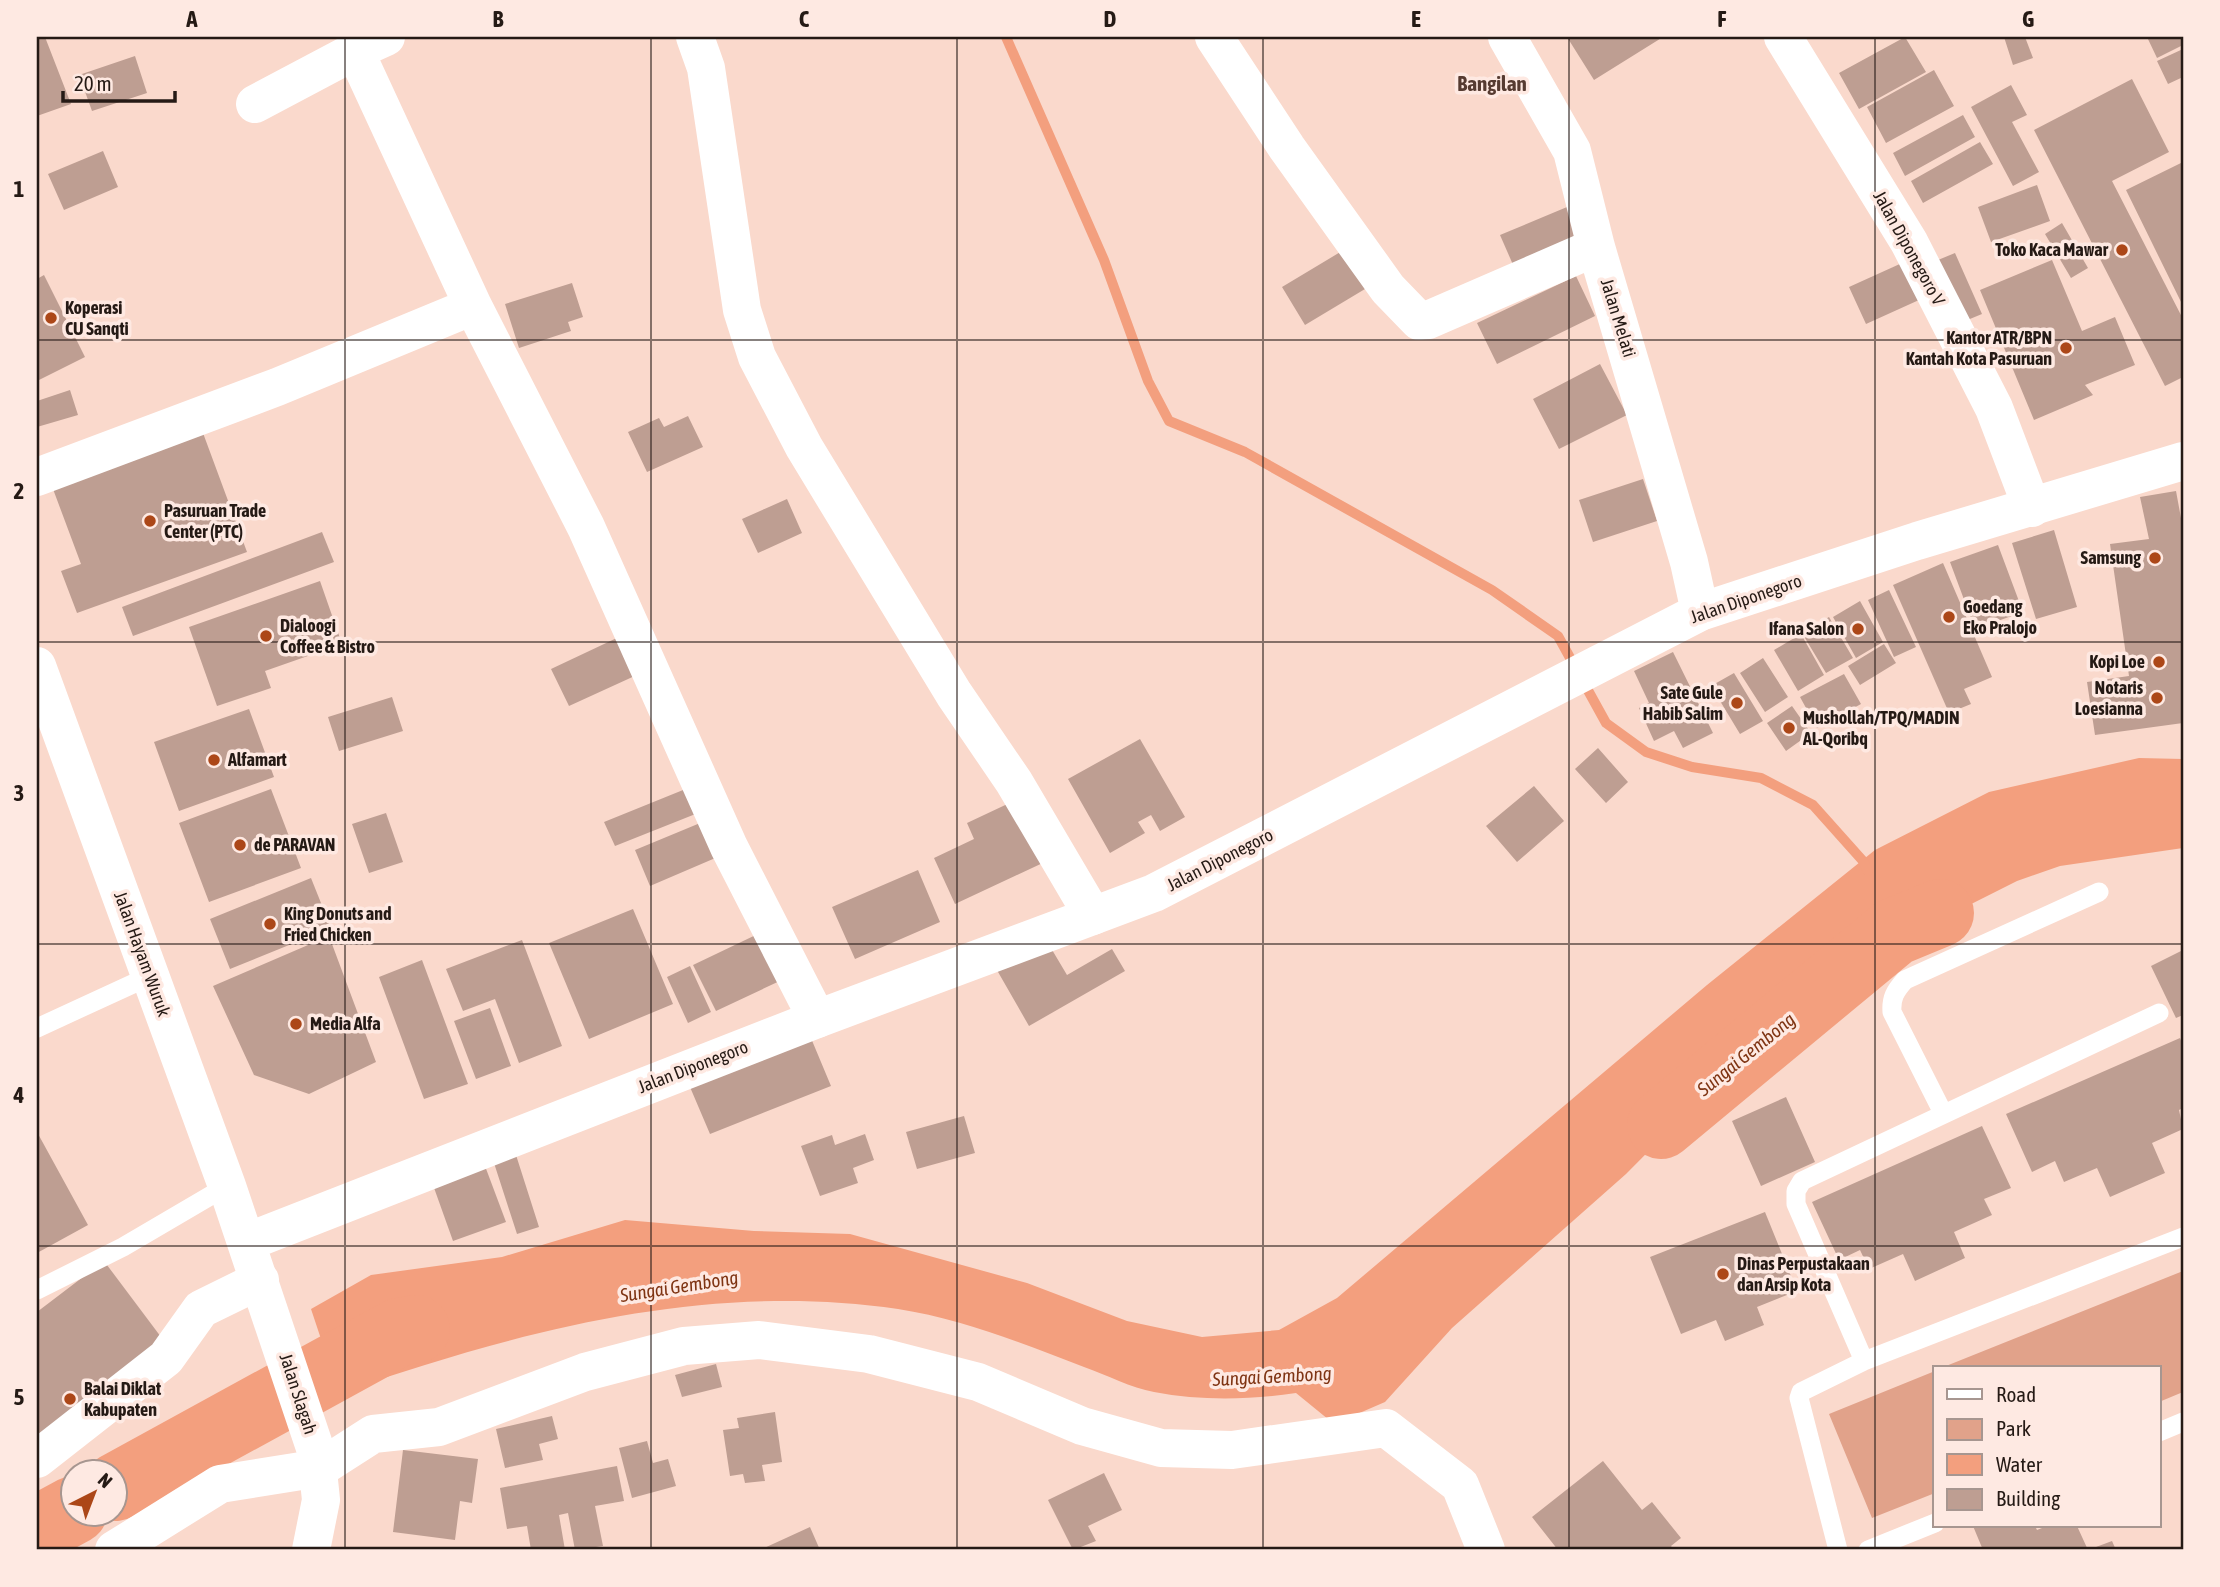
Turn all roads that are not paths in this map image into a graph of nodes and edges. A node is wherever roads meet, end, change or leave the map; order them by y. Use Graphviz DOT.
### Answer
graph roads {
  1 [pos="695,37"];
  2 [pos="1214,37"];
  3 [pos="1507,37"];
  4 [pos="1783,37"];
  5 [pos="370,44"];
  6 [pos="255,104"];
  7 [pos="1596,247"];
  8 [pos="472,306"];
  9 [pos="2183,461"];
  10 [pos="37,477"];
  11 [pos="2032,509"];
  12 [pos="1700,612"];
  13 [pos="37,666"];
  14 [pos="2099,892"];
  15 [pos="1093,916"];
  16 [pos="150,976"];
  17 [pos="2158,1013"];
  18 [pos="817,1019"];
  19 [pos="37,1028"];
  20 [pos="1943,1113"];
  21 [pos="227,1186"];
  22 [pos="2183,1237"];
  23 [pos="247,1242"];
  24 [pos="263,1289"];
  25 [pos="37,1290"];
  26 [pos="1864,1361"];
  27 [pos="2183,1422"];
  28 [pos="2160,1432"];
  29 [pos="37,1459"];
  30 [pos="318,1459"];
  31 [pos="1933,1524"];
  32 [pos="114,1550"];
  33 [pos="311,1550"];
  34 [pos="1486,1550"];
  35 [pos="1838,1550"];
  36 [pos="1868,1550"];
  1 -- 15 [label="street"];
  2 -- 7 [label="street"];
  3 -- 7 [label="street, Jalan Melati"];
  4 -- 11 [label="street, Jalan Diponegoro V"];
  5 -- 6 [label="street"];
  5 -- 8 [label="street"];
  7 -- 12 [label="street, Jalan Melati"];
  8 -- 10 [label="street"];
  8 -- 18 [label="street"];
  9 -- 11 [label="street, Jalan Diponegoro"];
  11 -- 12 [label="street, Jalan Diponegoro"];
  12 -- 15 [label="street, Jalan Diponegoro"];
  13 -- 16 [label="street, Jalan Hayam Wuruk"];
  14 -- 20 [label="lane"];
  15 -- 18 [label="street, Jalan Diponegoro"];
  16 -- 19 [label="lane"];
  16 -- 21 [label="street, Jalan Hayam Wuruk"];
  17 -- 20 [label="lane"];
  18 -- 23 [label="street, Jalan Diponegoro"];
  20 -- 26 [label="lane"];
  21 -- 23 [label="street, Jalan Hayam Wuruk"];
  21 -- 25 [label="lane"];
  22 -- 26 [label="lane"];
  23 -- 24 [label="street, Jalan Slagah"];
  24 -- 29 [label="street"];
  24 -- 30 [label="street, Jalan Slagah"];
  26 -- 35 [label="lane"];
  27 -- 28 [label="lane"];
  30 -- 32 [label="street"];
  30 -- 33 [label="street, Jalan Slagah"];
  30 -- 34 [label="street"];
  31 -- 36 [label="lane"];
}
